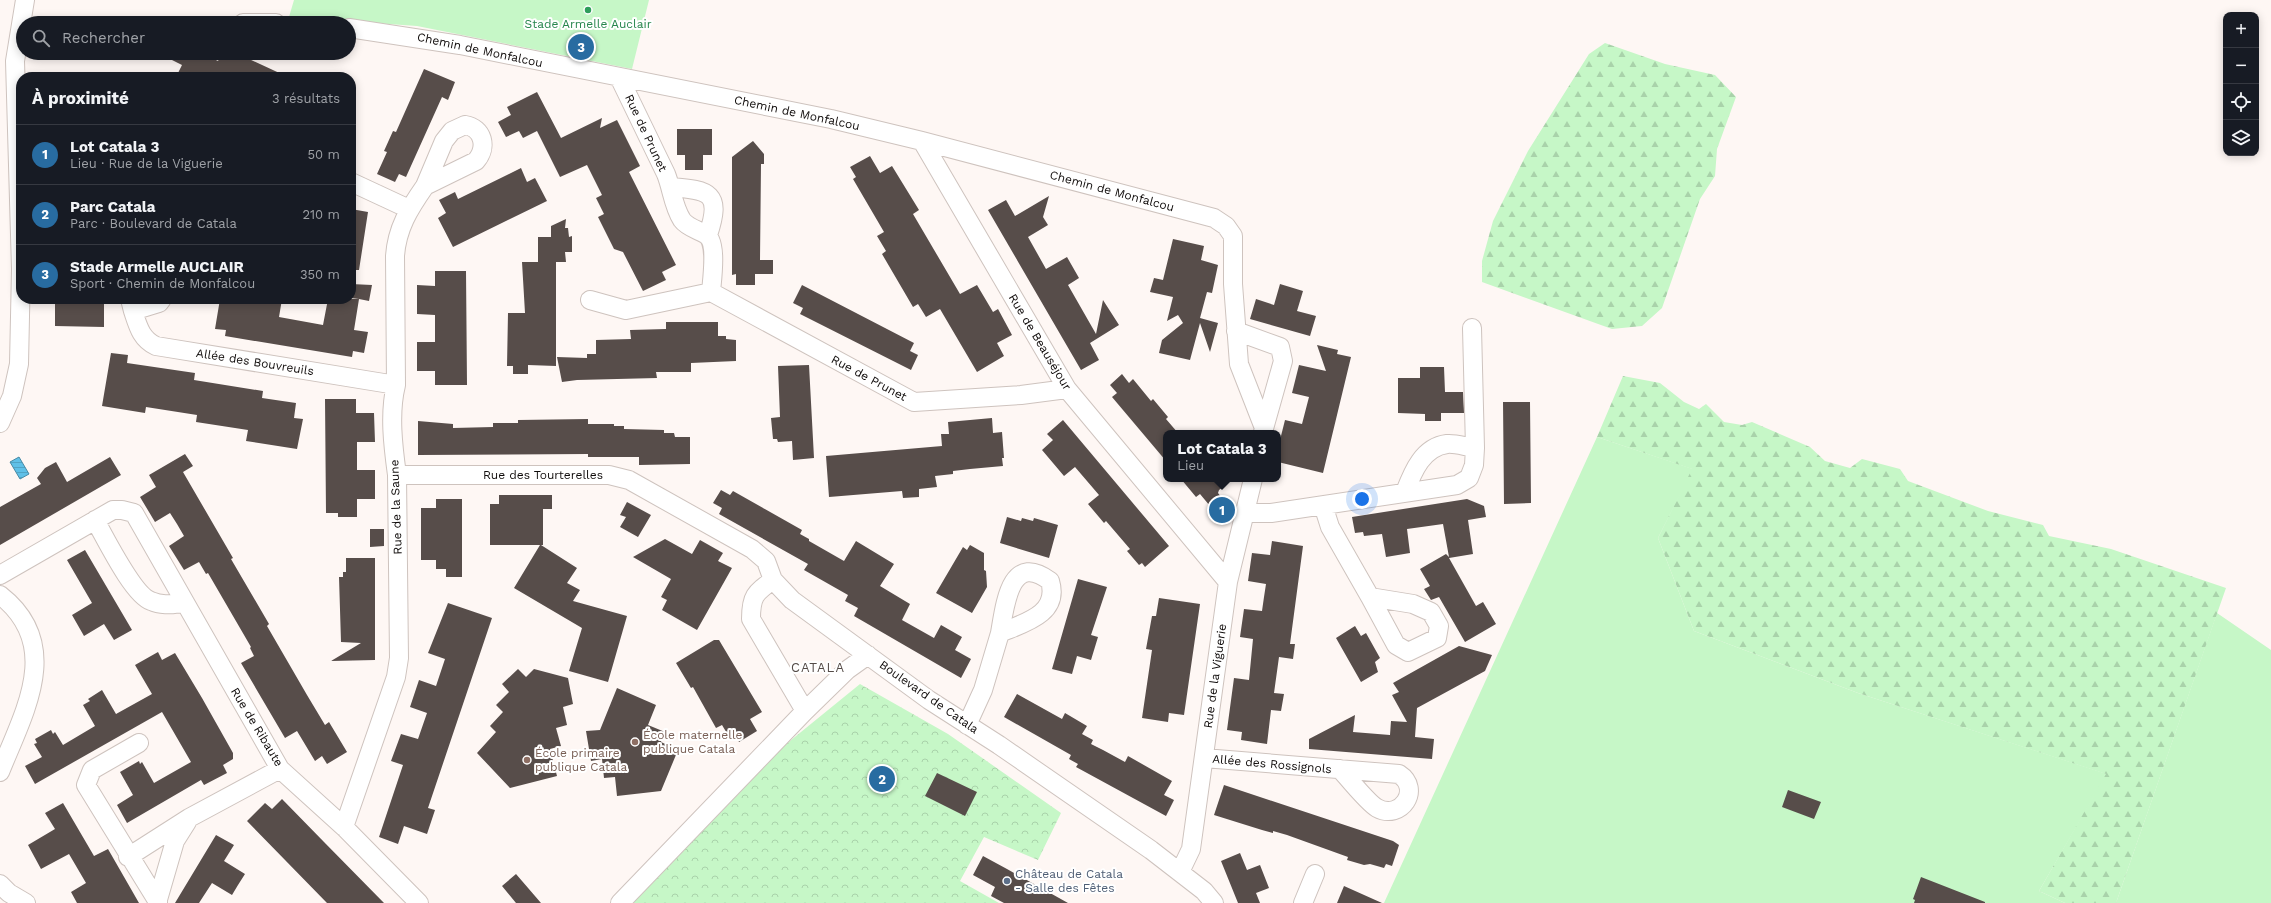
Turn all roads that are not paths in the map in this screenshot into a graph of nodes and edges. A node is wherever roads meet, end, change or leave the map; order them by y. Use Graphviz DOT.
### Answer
graph roads {
  1 [pos="25,0"];
  2 [pos="23,16"];
  3 [pos="356,29"];
  4 [pos="16,56"];
  5 [pos="620,78"];
  6 [pos="16,113"];
  7 [pos="922,141"];
  8 [pos="356,184"];
  9 [pos="425,186"];
  10 [pos="672,187"];
  11 [pos="409,209"];
  12 [pos="708,235"];
  13 [pos="711,292"];
  14 [pos="590,300"];
  15 [pos="21,304"];
  16 [pos="146,304"];
  17 [pos="132,305"];
  18 [pos="1472,328"];
  19 [pos="1236,330"];
  20 [pos="396,385"];
  21 [pos="1067,389"];
  22 [pos="0,423"];
  23 [pos="1264,430"];
  24 [pos="1475,448"];
  25 [pos="397,475"];
  26 [pos="1252,482"];
  27 [pos="1405,492"];
  28 [pos="1323,505"];
  29 [pos="1246,513"];
  30 [pos="95,520"];
  31 [pos="0,574"];
  32 [pos="773,580"];
  33 [pos="1228,582"];
  34 [pos="0,594"];
  35 [pos="1370,596"];
  36 [pos="185,603"];
  37 [pos="1000,633"];
  38 [pos="868,655"];
  39 [pos="805,711"];
  40 [pos="967,725"];
  41 [pos="139,743"];
  42 [pos="1204,758"];
  43 [pos="280,769"];
  44 [pos="1340,769"];
  45 [pos="0,772"];
  46 [pos="189,818"];
  47 [pos="344,827"];
  48 [pos="128,857"];
  49 [pos="1180,872"];
  50 [pos="1315,874"];
  51 [pos="0,884"];
  52 [pos="157,902"];
  53 [pos="26,903"];
  54 [pos="419,903"];
  55 [pos="620,903"];
  56 [pos="1214,903"];
  57 [pos="1304,903"];
  1 -- 2 [label="street"];
  3 -- 5 [label="street, Chemin de Monfalcou"];
  4 -- 6 [label="street"];
  5 -- 7 [label="street, Chemin de Monfalcou"];
  5 -- 10 [label="street, Rue de Prunet"];
  7 -- 19 [label="street, Chemin de Monfalcou"];
  7 -- 21 [label="street, Rue de Beauséjour"];
  8 -- 11 [label="street"];
  9 -- 11 [label="street, Rue de la Saune"];
  10 -- 12 [label="street, Rue de Prunet"];
  10 -- 12 [label="street, Rue de Prunet"];
  11 -- 20 [label="street, Rue de la Saune"];
  12 -- 13 [label="street, Rue de Prunet"];
  13 -- 14 [label="street"];
  13 -- 21 [label="street, Rue de Prunet"];
  15 -- 22 [label="street"];
  16 -- 17 [label="street, Allée des Bouvreuils"];
  17 -- 20 [label="street, Allée des Bouvreuils"];
  18 -- 24 [label="street"];
  19 -- 23 [label="street"];
  19 -- 23 [label="street"];
  20 -- 25 [label="street, Rue de la Saune"];
  21 -- 33 [label="street, Rue de Beauséjour"];
  24 -- 27 [label="street"];
  24 -- 27 [label="street"];
  25 -- 32 [label="street, Rue des Tourterelles"];
  25 -- 47 [label="street, Rue de la Saune"];
  26 -- 29 [label="street, Rue de la Viguerie"];
  27 -- 28 [label="street"];
  28 -- 29 [label="street"];
  28 -- 35 [label="street"];
  29 -- 33 [label="street, Rue de la Viguerie"];
  30 -- 31 [label="street, Rue de Ribaute"];
  30 -- 36 [label="street"];
  30 -- 36 [label="street, Rue de Ribaute"];
  32 -- 38 [label="street, Rue des Tourterelles"];
  32 -- 39 [label="street"];
  33 -- 42 [label="street, Rue de la Viguerie"];
  34 -- 45 [label="street"];
  36 -- 43 [label="street, Rue de Ribaute"];
  37 -- 40 [label="street"];
  38 -- 39 [label="street, Boulevard de Catala"];
  38 -- 40 [label="street, Boulevard de Catala"];
  39 -- 55 [label="street, Boulevard de Catala"];
  40 -- 49 [label="street, Boulevard de Catala"];
  41 -- 48 [label="street"];
  42 -- 44 [label="street, Allée des Rossignols"];
  42 -- 49 [label="street, Rue de la Viguerie"];
  43 -- 46 [label="street"];
  43 -- 47 [label="street, Rue de Ribaute"];
  46 -- 48 [label="street"];
  46 -- 52 [label="street"];
  47 -- 54 [label="street, Rue de Ribaute"];
  48 -- 52 [label="street"];
  49 -- 56 [label="street, Boulevard de Catala"];
  50 -- 57 [label="street"];
  51 -- 53 [label="street"];
}
